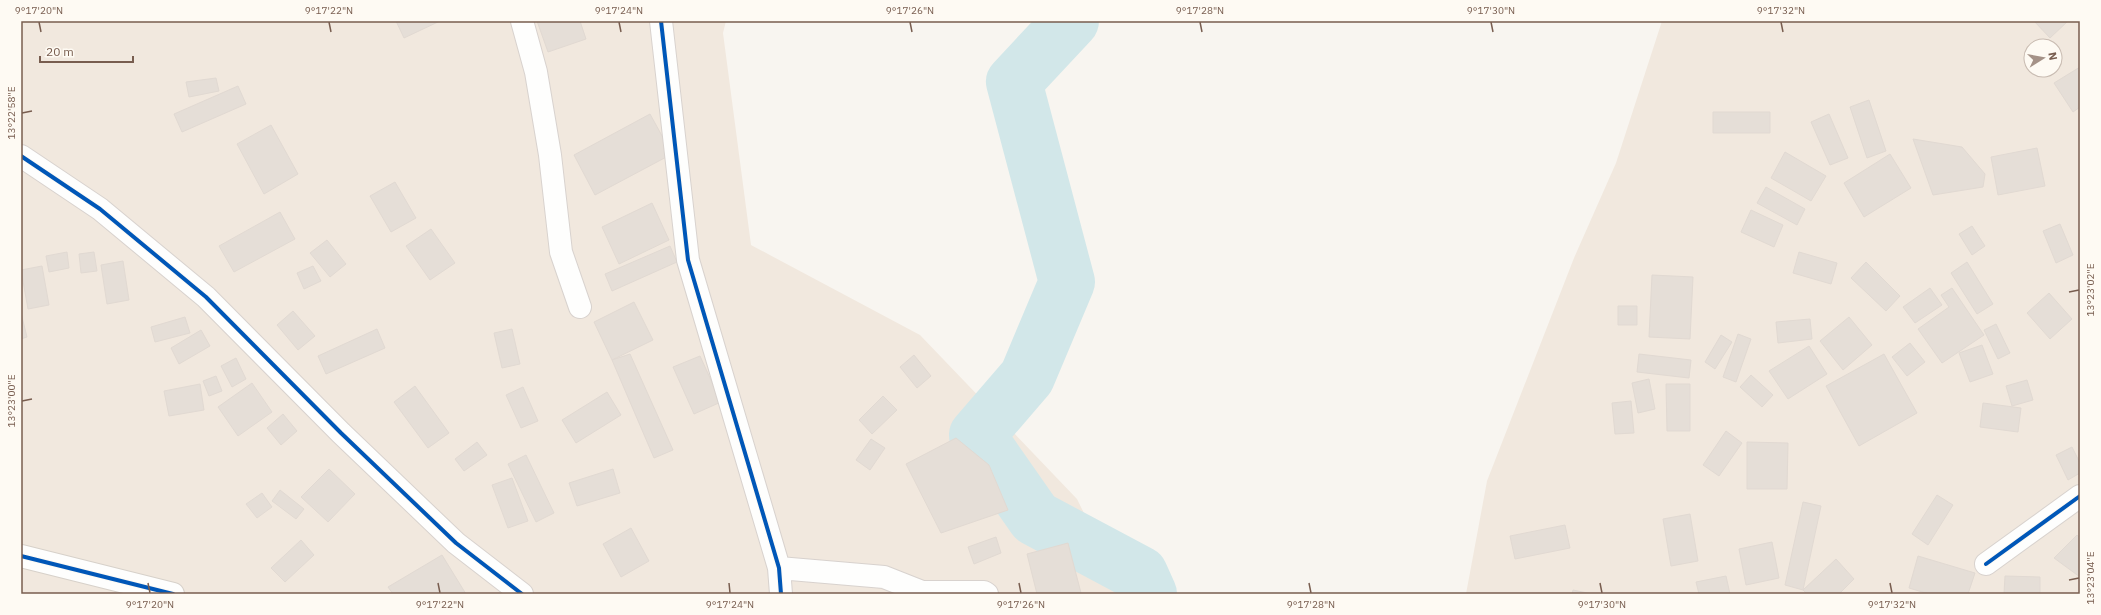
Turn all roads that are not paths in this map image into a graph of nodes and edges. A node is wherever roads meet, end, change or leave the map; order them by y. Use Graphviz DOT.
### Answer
graph roads {
  1 [pos="522,21"];
  2 [pos="661,21"];
  3 [pos="21,156"];
  4 [pos="580,307"];
  5 [pos="2080,496"];
  6 [pos="21,556"];
  7 [pos="1986,564"];
  8 [pos="779,568"];
  9 [pos="173,594"];
  10 [pos="522,594"];
  11 [pos="781,594"];
  12 [pos="986,594"];
  1 -- 4 [label="street"];
  2 -- 8 [label="street"];
  3 -- 10 [label="street"];
  5 -- 7 [label="street"];
  6 -- 9 [label="street"];
  8 -- 11 [label="street"];
  8 -- 12 [label="street"];
}
